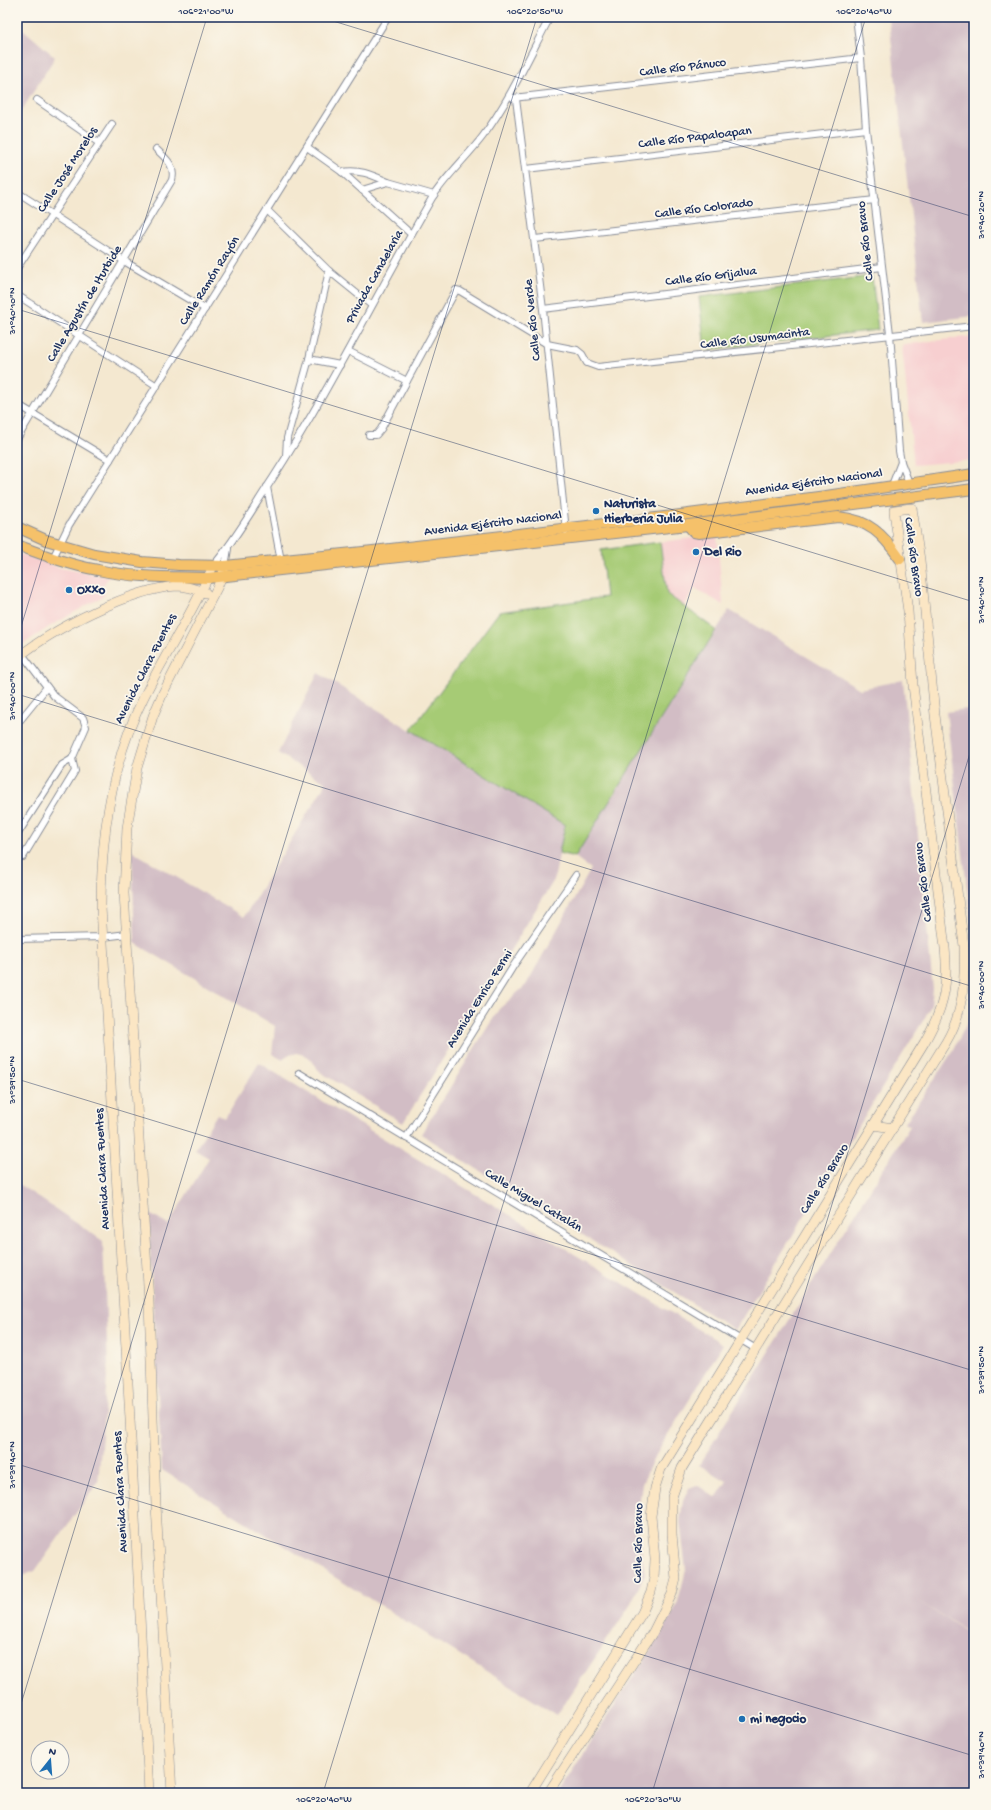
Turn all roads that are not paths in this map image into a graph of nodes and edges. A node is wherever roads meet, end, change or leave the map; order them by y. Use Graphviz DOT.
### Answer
graph roads {
  1 [pos="388,17"];
  2 [pos="856,17"];
  3 [pos="548,19"];
  4 [pos="861,58"];
  5 [pos="507,98"];
  6 [pos="516,99"];
  7 [pos="37,100"];
  8 [pos="112,124"];
  9 [pos="866,129"];
  10 [pos="99,143"];
  11 [pos="307,146"];
  12 [pos="156,149"];
  13 [pos="526,169"];
  14 [pos="342,172"];
  15 [pos="388,182"];
  16 [pos="362,190"];
  17 [pos="17,192"];
  18 [pos="434,195"];
  19 [pos="875,200"];
  20 [pos="268,210"];
  21 [pos="52,215"];
  22 [pos="411,234"];
  23 [pos="535,239"];
  24 [pos="124,261"];
  25 [pos="882,267"];
  26 [pos="17,268"];
  27 [pos="329,271"];
  28 [pos="17,295"];
  29 [pos="371,305"];
  30 [pos="205,309"];
  31 [pos="544,309"];
  32 [pos="974,326"];
  33 [pos="890,334"];
  34 [pos="79,335"];
  35 [pos="547,344"];
  36 [pos="348,351"];
  37 [pos="309,359"];
  38 [pos="340,366"];
  39 [pos="407,381"];
  40 [pos="156,386"];
  41 [pos="17,404"];
  42 [pos="33,414"];
  43 [pos="369,435"];
  44 [pos="17,439"];
  45 [pos="286,458"];
  46 [pos="110,460"];
  47 [pos="901,462"];
  48 [pos="974,474"];
  49 [pos="908,483"];
  50 [pos="892,485"];
  51 [pos="267,487"];
  52 [pos="974,489"];
  53 [pos="806,511"];
  54 [pos="688,525"];
  55 [pos="17,527"];
  56 [pos="566,534"];
  57 [pos="59,543"];
  58 [pos="17,545"];
  59 [pos="228,549"];
  60 [pos="53,558"];
  61 [pos="900,560"];
  62 [pos="281,561"];
  63 [pos="213,566"];
  64 [pos="226,566"];
  65 [pos="222,577"];
  66 [pos="208,578"];
  67 [pos="201,591"];
  68 [pos="213,596"];
  69 [pos="928,646"];
  70 [pos="911,649"];
  71 [pos="19,656"];
  72 [pos="47,687"];
  73 [pos="935,715"];
  74 [pos="917,716"];
  75 [pos="17,724"];
  76 [pos="72,759"];
  77 [pos="17,835"];
  78 [pos="17,857"];
  79 [pos="576,875"];
  80 [pos="127,934"];
  81 [pos="103,937"];
  82 [pos="17,939"];
  83 [pos="298,1073"];
  84 [pos="874,1125"];
  85 [pos="893,1128"];
  86 [pos="406,1138"];
  87 [pos="740,1340"];
  88 [pos="756,1349"];
  89 [pos="149,1793"];
  90 [pos="172,1793"];
  91 [pos="530,1793"];
  92 [pos="548,1793"];
  1 -- 11 [label="street, Calle Ramón Rayón"];
  2 -- 4 [label="street, Calle Río Bravo"];
  3 -- 5 [label="street, Privada Candelaria"];
  4 -- 6 [label="street, Calle Río Pánuco"];
  4 -- 9 [label="street, Calle Río Bravo"];
  5 -- 6 [label="street, Calle Río Pánuco"];
  5 -- 18 [label="street, Privada Candelaria"];
  6 -- 13 [label="street, Calle Río Verde"];
  7 -- 10 [label="street"];
  8 -- 10 [label="street, Calle José Morelos"];
  9 -- 13 [label="street, Calle Río Papaloapan"];
  9 -- 19 [label="street, Calle Río Bravo"];
  10 -- 21 [label="street, Calle José Morelos"];
  11 -- 14 [label="street"];
  11 -- 20 [label="street, Calle Ramón Rayón"];
  12 -- 24 [label="street, Calle Agustín de Iturbide"];
  13 -- 23 [label="street, Calle Río Verde"];
  14 -- 15 [label="street"];
  14 -- 16 [label="street"];
  15 -- 16 [label="street"];
  15 -- 18 [label="street"];
  16 -- 22 [label="street"];
  17 -- 21 [label="street"];
  18 -- 22 [label="street, Privada Candelaria"];
  19 -- 23 [label="street, Calle Río Colorado"];
  19 -- 25 [label="street, Calle Río Bravo"];
  20 -- 27 [label="street"];
  20 -- 30 [label="street, Calle Ramón Rayón"];
  21 -- 24 [label="street"];
  21 -- 26 [label="street, Calle José Morelos"];
  22 -- 29 [label="street, Privada Candelaria"];
  23 -- 31 [label="street, Calle Río Verde"];
  24 -- 30 [label="street"];
  24 -- 34 [label="street, Calle Agustín de Iturbide"];
  25 -- 31 [label="street, Calle Río Grijalva"];
  25 -- 33 [label="street, Calle Río Bravo"];
  27 -- 29 [label="street"];
  27 -- 37 [label="street"];
  28 -- 34 [label="street"];
  29 -- 36 [label="street, Privada Candelaria"];
  30 -- 40 [label="street, Calle Ramón Rayón"];
  31 -- 35 [label="street, Calle Río Verde"];
  32 -- 33 [label="street, Calle Río Usumacinta"];
  33 -- 35 [label="street, Calle Río Usumacinta"];
  33 -- 47 [label="street, Calle Río Bravo"];
  34 -- 40 [label="street"];
  34 -- 42 [label="street, Calle Agustín de Iturbide"];
  35 -- 39 [label="street"];
  35 -- 56 [label="street, Calle Río Verde"];
  36 -- 38 [label="street, Privada Candelaria"];
  36 -- 39 [label="street"];
  37 -- 38 [label="street"];
  37 -- 45 [label="street"];
  38 -- 45 [label="street, Privada Candelaria"];
  39 -- 43 [label="street"];
  40 -- 46 [label="street, Calle Ramón Rayón"];
  41 -- 42 [label="street"];
  42 -- 44 [label="street, Calle Agustín de Iturbide"];
  42 -- 46 [label="street"];
  45 -- 51 [label="street, Privada Candelaria"];
  46 -- 57 [label="street, Calle Ramón Rayón"];
  47 -- 49 [label="street, Calle Río Bravo"];
  47 -- 50 [label="street, Calle Río Bravo"];
  48 -- 49 [label="main road, Avenida Ejército Nacional"];
  49 -- 50 [label="main road, Avenida Ejército Nacional"];
  49 -- 53 [label="main road"];
  50 -- 56 [label="main road, Avenida Ejército Nacional"];
  51 -- 59 [label="street, Privada Candelaria"];
  51 -- 62 [label="street"];
  52 -- 53 [label="main road, Avenida Ejército Nacional"];
  53 -- 54 [label="main road, Avenida Ejército Nacional"];
  54 -- 56 [label="main road, Avenida Ejército Nacional"];
  54 -- 61 [label="main road"];
  55 -- 57 [label="main road, Avenida Ejército Nacional"];
  56 -- 62 [label="main road, Avenida Ejército Nacional"];
  56 -- 65 [label="main road, Avenida Ejército Nacional"];
  57 -- 60 [label="street, Calle Ramón Rayón"];
  57 -- 63 [label="main road, Avenida Ejército Nacional"];
  58 -- 60 [label="main road, Avenida Ejército Nacional"];
  59 -- 63 [label="street, Privada Candelaria"];
  59 -- 64 [label="street, Privada Candelaria"];
  60 -- 66 [label="main road, Avenida Ejército Nacional"];
  61 -- 69 [label="street, Calle Río Bravo"];
  61 -- 70 [label="street, Calle Río Bravo"];
  62 -- 64 [label="main road, Avenida Ejército Nacional"];
  63 -- 64 [label="main road, Avenida Ejército Nacional"];
  63 -- 66 [label="street, Avenida Clara Fuentes"];
  64 -- 65 [label="street, Avenida Clara Fuentes"];
  65 -- 66 [label="main road, Avenida Ejército Nacional"];
  65 -- 68 [label="street, Avenida Clara Fuentes"];
  66 -- 67 [label="street, Avenida Clara Fuentes"];
  67 -- 68 [label="street"];
  67 -- 71 [label="street"];
  67 -- 81 [label="street, Avenida Clara Fuentes"];
  68 -- 80 [label="street, Avenida Clara Fuentes"];
  69 -- 70 [label="street"];
  69 -- 73 [label="street, Calle Río Bravo"];
  70 -- 74 [label="street, Calle Río Bravo"];
  71 -- 72 [label="street"];
  72 -- 75 [label="street"];
  72 -- 76 [label="street"];
  73 -- 74 [label="street"];
  73 -- 85 [label="street, Calle Río Bravo"];
  74 -- 84 [label="street, Calle Río Bravo"];
  76 -- 77 [label="street"];
  76 -- 78 [label="street"];
  79 -- 86 [label="street, Avenida Enrico Fermi"];
  80 -- 81 [label="street"];
  80 -- 90 [label="street, Avenida Clara Fuentes"];
  81 -- 82 [label="street"];
  81 -- 89 [label="street, Avenida Clara Fuentes"];
  83 -- 86 [label="street, Calle Miguel Catalán"];
  84 -- 85 [label="street"];
  84 -- 87 [label="street, Calle Río Bravo"];
  85 -- 88 [label="street, Calle Río Bravo"];
  86 -- 87 [label="street, Calle Miguel Catalán"];
  87 -- 88 [label="street, Calle Miguel Catalán"];
  87 -- 91 [label="street, Calle Río Bravo"];
  88 -- 92 [label="street, Calle Río Bravo"];
}
